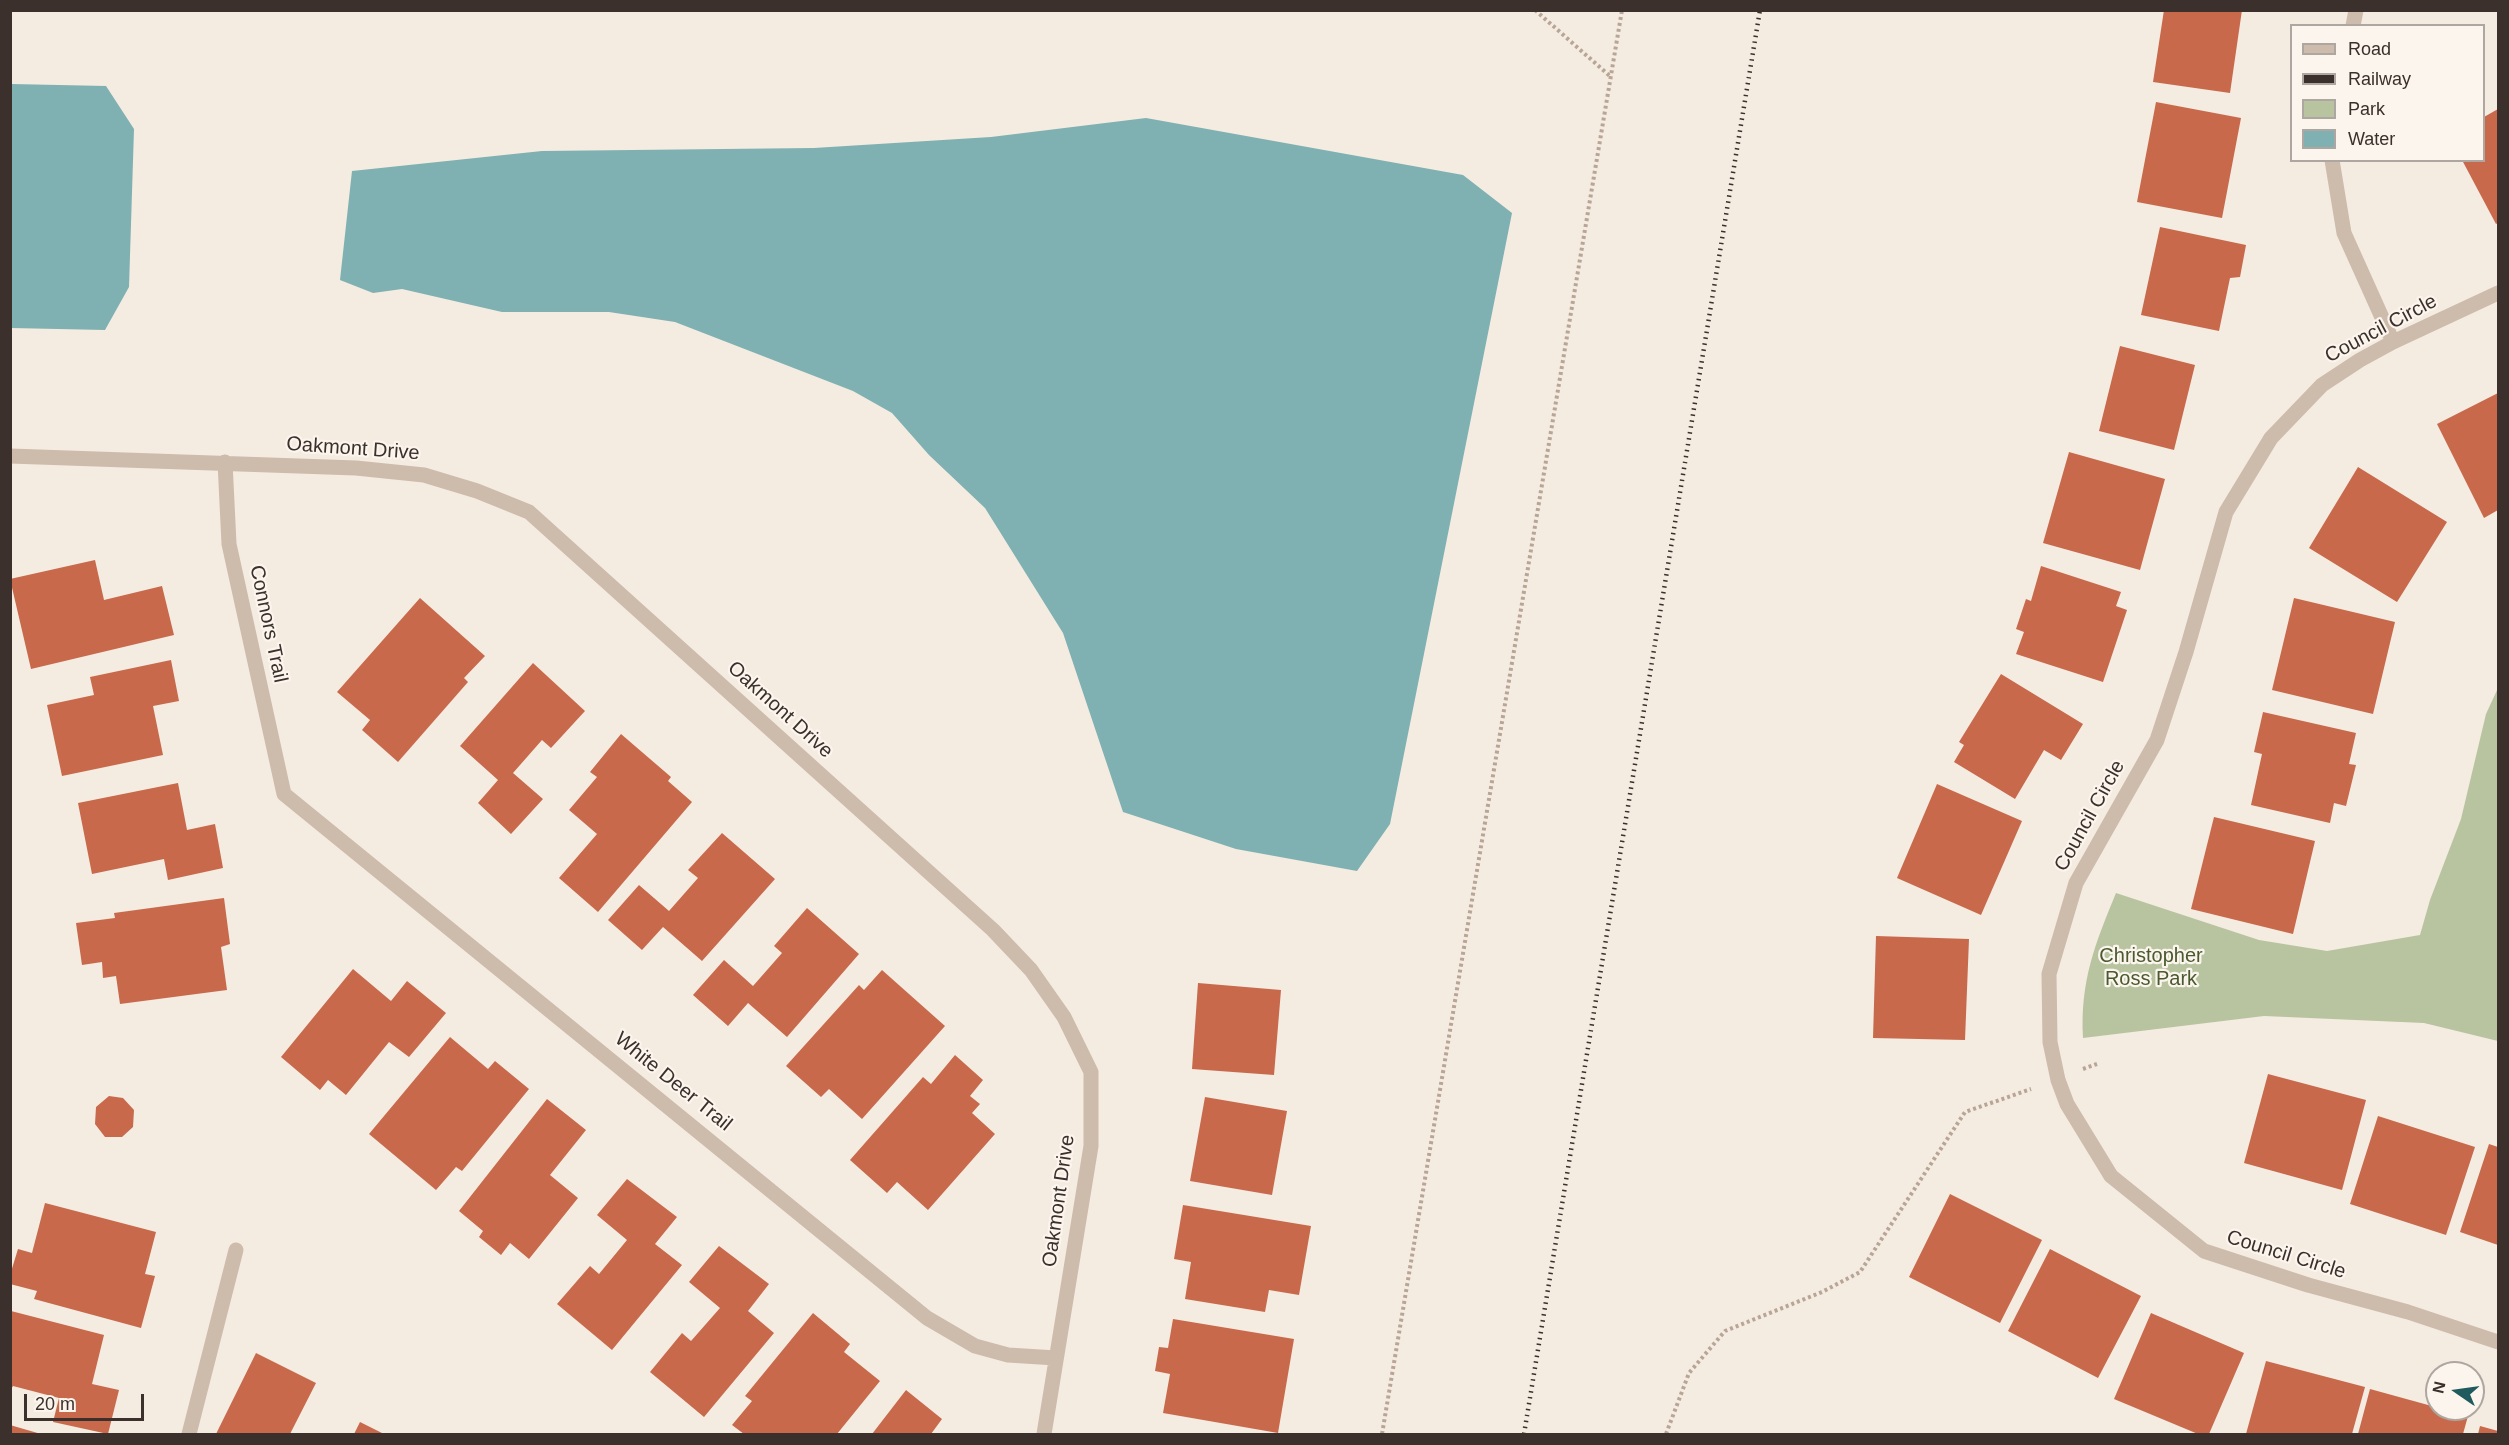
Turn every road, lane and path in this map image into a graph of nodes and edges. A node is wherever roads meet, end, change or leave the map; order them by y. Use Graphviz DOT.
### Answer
graph roads {
  1 [pos="1535,10"];
  2 [pos="1622,10"];
  3 [pos="1611,77"];
  4 [pos="2332,162"];
  5 [pos="2499,293"];
  6 [pos="2393,342"];
  7 [pos="10,456"];
  8 [pos="225,462"];
  9 [pos="284,794"];
  10 [pos="2097,1064"];
  11 [pos="2058,1080"];
  12 [pos="236,1250"];
  13 [pos="2499,1342"];
  14 [pos="1056,1358"];
  15 [pos="189,1434"];
  16 [pos="1044,1434"];
  17 [pos="1382,1434"];
  18 [pos="1666,1434"];
  1 -- 3 [label="path"];
  2 -- 3 [label="path"];
  3 -- 17 [label="path"];
  4 -- 6 [label="street"];
  5 -- 6 [label="street, Council Circle"];
  6 -- 11 [label="street, Council Circle"];
  7 -- 8 [label="street, Oakmont Drive"];
  8 -- 9 [label="street, Connors Trail"];
  8 -- 14 [label="street, Oakmont Drive"];
  9 -- 14 [label="street, White Deer Trail"];
  10 -- 11 [label="path"];
  11 -- 13 [label="street, Council Circle"];
  11 -- 18 [label="path"];
  12 -- 15 [label="street"];
  14 -- 16 [label="street, Oakmont Drive"];
}
